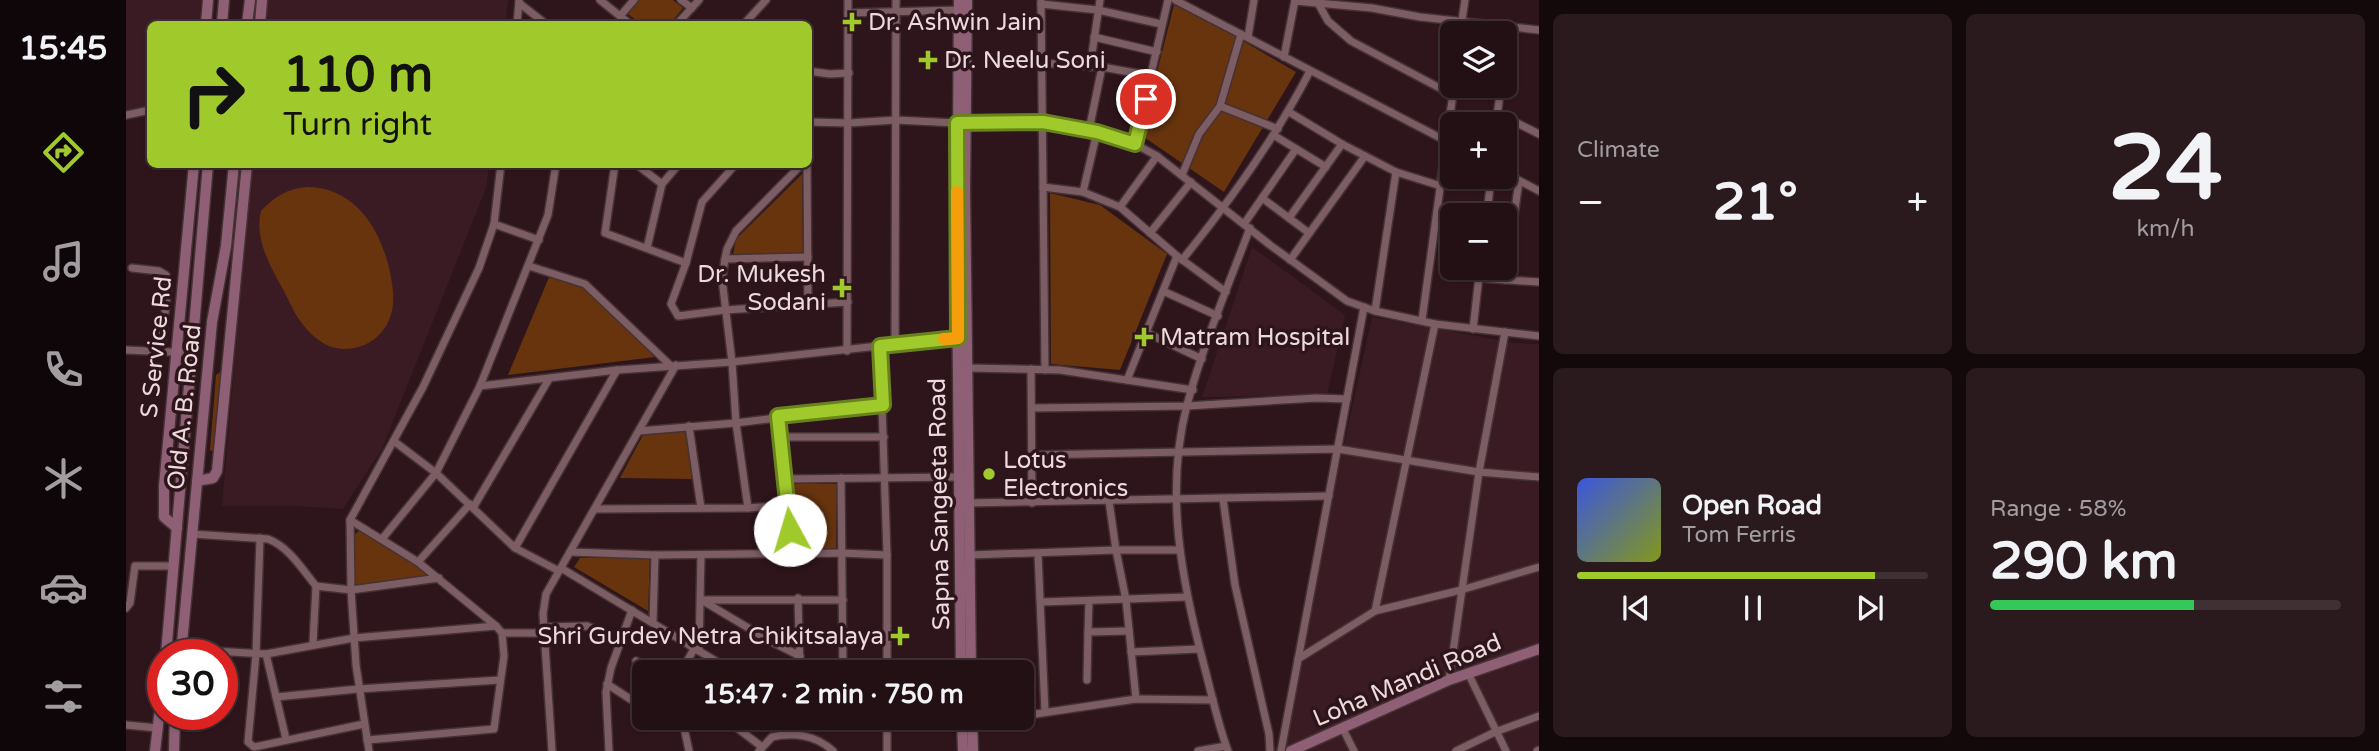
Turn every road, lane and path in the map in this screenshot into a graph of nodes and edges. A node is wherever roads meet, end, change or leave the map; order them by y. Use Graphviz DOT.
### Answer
graph roads {
  1 [pos="208,0"];
  2 [pos="225,0"];
  3 [pos="250,0"];
  4 [pos="262,0"];
  5 [pos="600,0"];
  6 [pos="634,0"];
  7 [pos="681,0"];
  8 [pos="699,0"];
  9 [pos="766,0"];
  10 [pos="848,0"];
  11 [pos="896,0"];
  12 [pos="967,0"];
  13 [pos="1100,0"];
  14 [pos="1168,0"];
  15 [pos="1175,0"];
  16 [pos="1254,0"];
  17 [pos="1295,0"];
  18 [pos="1465,0"];
  19 [pos="519,2"];
  20 [pos="1041,2"];
  21 [pos="1318,3"];
  22 [pos="959,5"];
  23 [pos="692,8"];
  24 [pos="1098,10"];
  25 [pos="897,12"];
  26 [pos="848,13"];
  27 [pos="620,16"];
  28 [pos="206,21"];
  29 [pos="222,21"];
  30 [pos="247,21"];
  31 [pos="260,21"];
  32 [pos="517,21"];
  33 [pos="542,21"];
  34 [pos="626,21"];
  35 [pos="680,21"];
  36 [pos="747,21"];
  37 [pos="1462,21"];
  38 [pos="1161,24"];
  39 [pos="1517,27"];
  40 [pos="1539,30"];
  41 [pos="1245,35"];
  42 [pos="1094,37"];
  43 [pos="1157,52"];
  44 [pos="1284,57"];
  45 [pos="1042,63"];
  46 [pos="1090,66"];
  47 [pos="1102,67"];
  48 [pos="1310,71"];
  49 [pos="812,72"];
  50 [pos="849,73"];
  51 [pos="1152,76"];
  52 [pos="1440,88"];
  53 [pos="1220,106"];
  54 [pos="147,111"];
  55 [pos="1289,112"];
  56 [pos="126,115"];
  57 [pos="895,120"];
  58 [pos="812,122"];
  59 [pos="1043,122"];
  60 [pos="849,123"];
  61 [pos="962,123"];
  62 [pos="1517,123"];
  63 [pos="1093,131"];
  64 [pos="1276,133"];
  65 [pos="1539,134"];
  66 [pos="1440,138"];
  67 [pos="1135,144"];
  68 [pos="1342,144"];
  69 [pos="1296,149"];
  70 [pos="1157,156"];
  71 [pos="1365,156"];
  72 [pos="1326,167"];
  73 [pos="194,168"];
  74 [pos="208,168"];
  75 [pos="234,168"];
  76 [pos="247,168"];
  77 [pos="501,168"];
  78 [pos="555,168"];
  79 [pos="614,168"];
  80 [pos="641,168"];
  81 [pos="676,168"];
  82 [pos="732,168"];
  83 [pos="801,168"];
  84 [pos="805,168"];
  85 [pos="1396,172"];
  86 [pos="1182,175"];
  87 [pos="1519,181"];
  88 [pos="1191,182"];
  89 [pos="662,184"];
  90 [pos="1440,186"];
  91 [pos="1043,187"];
  92 [pos="1441,189"];
  93 [pos="1539,191"];
  94 [pos="1083,192"];
  95 [pos="1262,198"];
  96 [pos="1516,203"];
  97 [pos="1120,207"];
  98 [pos="1224,209"];
  99 [pos="1289,218"];
  100 [pos="494,224"];
  101 [pos="1247,226"];
  102 [pos="1150,233"];
  103 [pos="1309,233"];
  104 [pos="539,240"];
  105 [pos="647,248"];
  106 [pos="808,257"];
  107 [pos="1180,258"];
  108 [pos="725,259"];
  109 [pos="1290,260"];
  110 [pos="686,263"];
  111 [pos="529,266"];
  112 [pos="132,268"];
  113 [pos="1479,280"];
  114 [pos="1516,280"];
  115 [pos="1539,282"];
  116 [pos="1163,291"];
  117 [pos="1226,292"];
  118 [pos="848,302"];
  119 [pos="808,304"];
  120 [pos="1364,307"];
  121 [pos="725,310"];
  122 [pos="1375,311"];
  123 [pos="1218,316"];
  124 [pos="1422,320"];
  125 [pos="1435,324"];
  126 [pos="1473,329"];
  127 [pos="1505,332"];
  128 [pos="1147,333"];
  129 [pos="1539,336"];
  130 [pos="962,337"];
  131 [pos="895,344"];
  132 [pos="880,346"];
  133 [pos="126,350"];
  134 [pos="161,351"];
  135 [pos="847,351"];
  136 [pos="176,352"];
  137 [pos="193,353"];
  138 [pos="1202,359"];
  139 [pos="732,362"];
  140 [pos="673,365"];
  141 [pos="967,368"];
  142 [pos="1031,369"];
  143 [pos="617,370"];
  144 [pos="1045,370"];
  145 [pos="549,379"];
  146 [pos="1127,380"];
  147 [pos="480,386"];
  148 [pos="1192,390"];
  149 [pos="1347,399"];
  150 [pos="883,405"];
  151 [pos="1187,406"];
  152 [pos="1032,408"];
  153 [pos="778,416"];
  154 [pos="736,423"];
  155 [pos="689,426"];
  156 [pos="639,431"];
  157 [pos="780,437"];
  158 [pos="884,437"];
  159 [pos="395,442"];
  160 [pos="1338,449"];
  161 [pos="1179,452"];
  162 [pos="1032,455"];
  163 [pos="1407,460"];
  164 [pos="436,472"];
  165 [pos="1479,472"];
  166 [pos="884,477"];
  167 [pos="959,477"];
  168 [pos="1539,477"];
  169 [pos="841,478"];
  170 [pos="786,479"];
  171 [pos="197,481"];
  172 [pos="1329,496"];
  173 [pos="1223,499"];
  174 [pos="1176,500"];
  175 [pos="1109,501"];
  176 [pos="1032,502"];
  177 [pos="968,503"];
  178 [pos="787,505"];
  179 [pos="472,506"];
  180 [pos="701,508"];
  181 [pos="748,508"];
  182 [pos="596,509"];
  183 [pos="350,520"];
  184 [pos="177,527"];
  185 [pos="192,534"];
  186 [pos="260,538"];
  187 [pos="382,539"];
  188 [pos="515,548"];
  189 [pos="1116,550"];
  190 [pos="1180,550"];
  191 [pos="570,552"];
  192 [pos="841,553"];
  193 [pos="1038,554"];
  194 [pos="655,555"];
  195 [pos="701,555"];
  196 [pos="793,555"];
  197 [pos="887,555"];
  198 [pos="970,555"];
  199 [pos="418,562"];
  200 [pos="174,566"];
  201 [pos="1539,567"];
  202 [pos="560,569"];
  203 [pos="439,578"];
  204 [pos="129,579"];
  205 [pos="316,586"];
  206 [pos="351,590"];
  207 [pos="1461,590"];
  208 [pos="1187,597"];
  209 [pos="798,598"];
  210 [pos="701,600"];
  211 [pos="843,600"];
  212 [pos="1126,600"];
  213 [pos="1089,601"];
  214 [pos="1041,603"];
  215 [pos="126,608"];
  216 [pos="632,610"];
  217 [pos="1375,611"];
  218 [pos="653,622"];
  219 [pos="496,626"];
  220 [pos="544,630"];
  221 [pos="597,630"];
  222 [pos="1129,631"];
  223 [pos="1088,632"];
  224 [pos="502,634"];
  225 [pos="354,638"];
  226 [pos="167,639"];
  227 [pos="182,639"];
  228 [pos="313,643"];
  229 [pos="1199,649"];
  230 [pos="1539,649"];
  231 [pos="696,650"];
  232 [pos="1131,652"];
  233 [pos="238,653"];
  234 [pos="256,653"];
  235 [pos="266,654"];
  236 [pos="800,656"];
  237 [pos="1298,659"];
  238 [pos="689,660"];
  239 [pos="713,660"];
  240 [pos="800,660"];
  241 [pos="843,660"];
  242 [pos="887,660"];
  243 [pos="961,660"];
  244 [pos="971,660"];
  245 [pos="1468,673"];
  246 [pos="500,680"];
  247 [pos="1087,680"];
  248 [pos="1449,680"];
  249 [pos="607,684"];
  250 [pos="358,689"];
  251 [pos="276,697"];
  252 [pos="1136,699"];
  253 [pos="1213,699"];
  254 [pos="632,700"];
  255 [pos="1045,712"];
  256 [pos="1034,714"];
  257 [pos="1539,716"];
  258 [pos="364,724"];
  259 [pos="126,725"];
  260 [pos="147,727"];
  261 [pos="1343,729"];
  262 [pos="157,730"];
  263 [pos="175,730"];
  264 [pos="685,730"];
  265 [pos="738,730"];
  266 [pos="887,730"];
  267 [pos="966,730"];
  268 [pos="969,730"];
  269 [pos="1495,733"];
  270 [pos="286,739"];
  271 [pos="367,740"];
  272 [pos="1227,748"];
  273 [pos="761,749"];
  274 [pos="155,751"];
  275 [pos="174,751"];
  276 [pos="369,751"];
  277 [pos="552,751"];
  278 [pos="609,751"];
  279 [pos="689,751"];
  280 [pos="833,751"];
  281 [pos="887,751"];
  282 [pos="963,751"];
  283 [pos="973,751"];
  284 [pos="1198,751"];
  285 [pos="1270,751"];
  286 [pos="1281,751"];
  287 [pos="1291,751"];
  288 [pos="1354,751"];
  289 [pos="1456,751"];
  290 [pos="1506,751"];
  1 -- 28 [label="main road"];
  2 -- 29 [label="main road"];
  3 -- 30 [label="main road"];
  4 -- 31 [label="main road"];
  5 -- 27 [label="street"];
  6 -- 27 [label="street"];
  7 -- 23 [label="street"];
  8 -- 23 [label="street"];
  9 -- 36 [label="street"];
  10 -- 26 [label="street"];
  11 -- 25 [label="street"];
  12 -- 61 [label="main road, Sapna Sangeeta Road"];
  13 -- 24 [label="street"];
  14 -- 38 [label="street"];
  15 -- 41 [label="street"];
  16 -- 41 [label="street"];
  17 -- 21 [label="street"];
  17 -- 44 [label="street"];
  18 -- 37 [label="street"];
  19 -- 32 [label="street"];
  19 -- 33 [label="street"];
  20 -- 24 [label="street"];
  20 -- 45 [label="street"];
  21 -- 37 [label="street"];
  21 -- 52 [label="street"];
  22 -- 25 [label="street"];
  22 -- 61 [label="main road, Sapna Sangeeta Road"];
  23 -- 35 [label="street"];
  24 -- 38 [label="street"];
  24 -- 42 [label="street"];
  25 -- 26 [label="street"];
  25 -- 57 [label="street"];
  26 -- 50 [label="street"];
  27 -- 34 [label="street"];
  38 -- 43 [label="street"];
  39 -- 40 [label="street"];
  41 -- 44 [label="street"];
  41 -- 53 [label="street"];
  42 -- 43 [label="street"];
  42 -- 46 [label="street"];
  43 -- 51 [label="street"];
  44 -- 48 [label="street"];
  45 -- 46 [label="street"];
  45 -- 59 [label="street"];
  46 -- 47 [label="street"];
  47 -- 51 [label="street"];
  47 -- 63 [label="street"];
  48 -- 55 [label="street"];
  48 -- 66 [label="street"];
  49 -- 50 [label="street"];
  50 -- 60 [label="street"];
  51 -- 67 [label="street"];
  53 -- 64 [label="street"];
  53 -- 86 [label="street"];
  54 -- 56 [label="street"];
  55 -- 64 [label="street"];
  55 -- 68 [label="street"];
  57 -- 60 [label="street"];
  57 -- 61 [label="street"];
  57 -- 131 [label="street"];
  58 -- 60 [label="street"];
  59 -- 61 [label="street"];
  59 -- 63 [label="street"];
  59 -- 91 [label="street"];
  60 -- 118 [label="street"];
  61 -- 130 [label="main road, Sapna Sangeeta Road"];
  62 -- 65 [label="street"];
  63 -- 67 [label="street"];
  63 -- 94 [label="street"];
  64 -- 69 [label="street"];
  64 -- 98 [label="street"];
  67 -- 70 [label="street"];
  68 -- 71 [label="street"];
  68 -- 72 [label="street"];
  69 -- 72 [label="street"];
  69 -- 95 [label="street"];
  70 -- 86 [label="street"];
  70 -- 97 [label="street"];
  71 -- 85 [label="street"];
  71 -- 103 [label="street"];
  72 -- 99 [label="street"];
  73 -- 136 [label="main road, S Service Rd"];
  74 -- 137 [label="main road, Old A. B. Road"];
  75 -- 171 [label="main road, Old A. B. Road"];
  76 -- 171 [label="main road"];
  77 -- 100 [label="street"];
  78 -- 104 [label="street"];
  79 -- 105 [label="street"];
  80 -- 89 [label="street"];
  81 -- 89 [label="street"];
  82 -- 110 [label="street"];
  83 -- 108 [label="street"];
  84 -- 106 [label="street"];
  85 -- 90 [label="street"];
  85 -- 122 [label="street"];
  86 -- 88 [label="street"];
  87 -- 93 [label="street"];
  87 -- 96 [label="street"];
  88 -- 98 [label="street"];
  88 -- 102 [label="street"];
  89 -- 105 [label="street"];
  91 -- 94 [label="street"];
  91 -- 144 [label="street"];
  92 -- 124 [label="street"];
  94 -- 97 [label="street"];
  95 -- 99 [label="street"];
  95 -- 101 [label="street"];
  97 -- 102 [label="street"];
  98 -- 101 [label="street"];
  98 -- 107 [label="street"];
  99 -- 103 [label="street"];
  100 -- 104 [label="street"];
  100 -- 159 [label="street"];
  101 -- 109 [label="street"];
  101 -- 117 [label="street"];
  102 -- 107 [label="street"];
  103 -- 109 [label="street"];
  104 -- 111 [label="street"];
  105 -- 110 [label="street"];
  106 -- 108 [label="street"];
  106 -- 119 [label="street"];
  107 -- 116 [label="street"];
  107 -- 117 [label="street"];
  108 -- 121 [label="street"];
  109 -- 120 [label="street"];
  110 -- 121 [label="street"];
  111 -- 140 [label="street"];
  111 -- 147 [label="street"];
  112 -- 134 [label="street"];
  113 -- 126 [label="street"];
  114 -- 115 [label="street"];
  116 -- 123 [label="street"];
  116 -- 128 [label="street"];
  117 -- 123 [label="street"];
  118 -- 119 [label="street"];
  118 -- 135 [label="street"];
  119 -- 121 [label="street"];
  120 -- 122 [label="street"];
  120 -- 149 [label="street"];
  121 -- 139 [label="street"];
  122 -- 124 [label="street"];
  123 -- 138 [label="street"];
  124 -- 125 [label="street"];
  125 -- 126 [label="street"];
  125 -- 163 [label="street"];
  126 -- 127 [label="street"];
  127 -- 129 [label="street"];
  127 -- 165 [label="street"];
  128 -- 138 [label="street"];
  128 -- 146 [label="street"];
  130 -- 131 [label="street"];
  130 -- 141 [label="main road, Sapna Sangeeta Road"];
  130 -- 167 [label="main road, Sapna Sangeeta Road"];
  131 -- 132 [label="street"];
  132 -- 135 [label="street"];
  132 -- 150 [label="street"];
  133 -- 134 [label="street"];
  134 -- 136 [label="street"];
  135 -- 139 [label="street"];
  136 -- 137 [label="street"];
  136 -- 184 [label="main road, S Service Rd"];
  137 -- 184 [label="main road, Old A. B. Road"];
  138 -- 148 [label="street"];
  139 -- 140 [label="street"];
  139 -- 154 [label="street"];
  140 -- 143 [label="street"];
  140 -- 156 [label="street"];
  141 -- 142 [label="street"];
  141 -- 177 [label="main road, Sapna Sangeeta Road"];
  142 -- 144 [label="street"];
  142 -- 152 [label="street"];
  143 -- 145 [label="street"];
  143 -- 188 [label="street"];
  144 -- 146 [label="street"];
  145 -- 147 [label="street"];
  145 -- 179 [label="street"];
  146 -- 148 [label="street"];
  147 -- 164 [label="street"];
  148 -- 151 [label="street"];
  149 -- 151 [label="street"];
  149 -- 160 [label="street"];
  150 -- 153 [label="street"];
  150 -- 158 [label="street"];
  151 -- 152 [label="street"];
  151 -- 161 [label="street"];
  152 -- 162 [label="street"];
  153 -- 154 [label="street"];
  153 -- 157 [label="street"];
  154 -- 155 [label="street"];
  154 -- 181 [label="street"];
  155 -- 156 [label="street"];
  155 -- 180 [label="street"];
  156 -- 182 [label="street"];
  157 -- 158 [label="street"];
  157 -- 170 [label="street"];
  158 -- 166 [label="street"];
  159 -- 164 [label="street"];
  159 -- 183 [label="street"];
  160 -- 161 [label="street"];
  160 -- 163 [label="street"];
  160 -- 172 [label="street"];
  161 -- 162 [label="street"];
  161 -- 174 [label="street"];
  162 -- 176 [label="street"];
  163 -- 165 [label="street"];
  163 -- 217 [label="street"];
  164 -- 179 [label="street"];
  164 -- 187 [label="street"];
  165 -- 168 [label="street"];
  165 -- 207 [label="street"];
  166 -- 167 [label="street"];
  166 -- 169 [label="street"];
  166 -- 197 [label="street"];
  167 -- 243 [label="main road, Sapna Sangeeta Road"];
  169 -- 170 [label="street"];
  169 -- 192 [label="street"];
  170 -- 178 [label="street"];
  171 -- 185 [label="main road, Old A. B. Road"];
  172 -- 173 [label="street"];
  172 -- 237 [label="street"];
  173 -- 174 [label="street"];
  173 -- 285 [label="street"];
  174 -- 175 [label="street"];
  174 -- 190 [label="street"];
  175 -- 176 [label="street"];
  175 -- 189 [label="street"];
  176 -- 177 [label="street"];
  177 -- 198 [label="main road, Sapna Sangeeta Road"];
  178 -- 181 [label="street"];
  178 -- 196 [label="street"];
  179 -- 188 [label="street"];
  179 -- 199 [label="street"];
  180 -- 181 [label="street"];
  180 -- 182 [label="street"];
  182 -- 191 [label="street"];
  183 -- 187 [label="street"];
  183 -- 206 [label="street"];
  184 -- 200 [label="main road, Old A. B. Road"];
  185 -- 186 [label="street"];
  185 -- 227 [label="main road, Old A. B. Road"];
  186 -- 205 [label="street"];
  186 -- 234 [label="street"];
  187 -- 199 [label="street"];
  188 -- 202 [label="street"];
  189 -- 190 [label="street"];
  189 -- 193 [label="street"];
  189 -- 212 [label="street"];
  190 -- 208 [label="street"];
  191 -- 194 [label="street"];
  191 -- 202 [label="street"];
  192 -- 196 [label="street"];
  192 -- 197 [label="street"];
  192 -- 211 [label="street"];
  193 -- 198 [label="street"];
  193 -- 214 [label="street"];
  194 -- 195 [label="street"];
  194 -- 218 [label="street"];
  195 -- 196 [label="street"];
  195 -- 210 [label="street"];
  197 -- 242 [label="street"];
  198 -- 244 [label="main road, Sapna Sangeeta Road"];
  199 -- 203 [label="street"];
  200 -- 204 [label="street"];
  200 -- 226 [label="main road, Old A. B. Road"];
  201 -- 207 [label="street"];
  202 -- 216 [label="street"];
  202 -- 220 [label="street"];
  203 -- 206 [label="street"];
  203 -- 219 [label="street"];
  204 -- 215 [label="street"];
  205 -- 206 [label="street"];
  205 -- 228 [label="street"];
  206 -- 225 [label="street"];
  207 -- 217 [label="street"];
  207 -- 248 [label="street"];
  208 -- 212 [label="street"];
  208 -- 229 [label="street"];
  209 -- 210 [label="street"];
  209 -- 211 [label="street"];
  209 -- 236 [label="street"];
  210 -- 231 [label="street"];
  210 -- 236 [label="street"];
  211 -- 241 [label="street"];
  212 -- 213 [label="street"];
  212 -- 222 [label="street"];
  213 -- 214 [label="street"];
  213 -- 223 [label="street"];
  214 -- 255 [label="street"];
  216 -- 218 [label="street"];
  216 -- 249 [label="street"];
  217 -- 237 [label="street"];
  218 -- 231 [label="street"];
  219 -- 224 [label="street"];
  219 -- 225 [label="street"];
  220 -- 221 [label="street"];
  220 -- 224 [label="street"];
  220 -- 277 [label="street"];
  222 -- 223 [label="street"];
  222 -- 232 [label="street"];
  223 -- 247 [label="street"];
  224 -- 246 [label="street"];
  225 -- 228 [label="street"];
  225 -- 250 [label="street"];
  228 -- 235 [label="street"];
  229 -- 232 [label="street"];
  229 -- 253 [label="street"];
  230 -- 245 [label="main road, Loha Mandi Road"];
  231 -- 238 [label="street"];
  231 -- 239 [label="street"];
  232 -- 252 [label="street"];
  233 -- 234 [label="street"];
  234 -- 235 [label="street"];
  234 -- 270 [label="street"];
  235 -- 251 [label="street"];
  236 -- 240 [label="street"];
  237 -- 286 [label="street"];
  245 -- 248 [label="main road, Loha Mandi Road"];
  245 -- 269 [label="street"];
  246 -- 250 [label="street"];
  246 -- 271 [label="street"];
  248 -- 261 [label="main road, Loha Mandi Road"];
  249 -- 254 [label="street"];
  249 -- 278 [label="street"];
  250 -- 251 [label="street"];
  250 -- 258 [label="street"];
  251 -- 270 [label="street"];
  252 -- 253 [label="street"];
  252 -- 255 [label="street"];
  253 -- 272 [label="street"];
  255 -- 256 [label="street"];
  257 -- 269 [label="street"];
  258 -- 270 [label="street"];
  258 -- 271 [label="street"];
  259 -- 260 [label="street"];
  261 -- 287 [label="main road, Loha Mandi Road"];
  261 -- 288 [label="street"];
  262 -- 274 [label="main road"];
  263 -- 275 [label="main road"];
  264 -- 279 [label="street"];
  265 -- 273 [label="street"];
  266 -- 281 [label="street"];
  267 -- 282 [label="main road"];
  268 -- 283 [label="main road"];
  269 -- 289 [label="street"];
  269 -- 290 [label="street"];
  271 -- 276 [label="street"];
  272 -- 284 [label="street"];
  273 -- 280 [label="street"];
}
